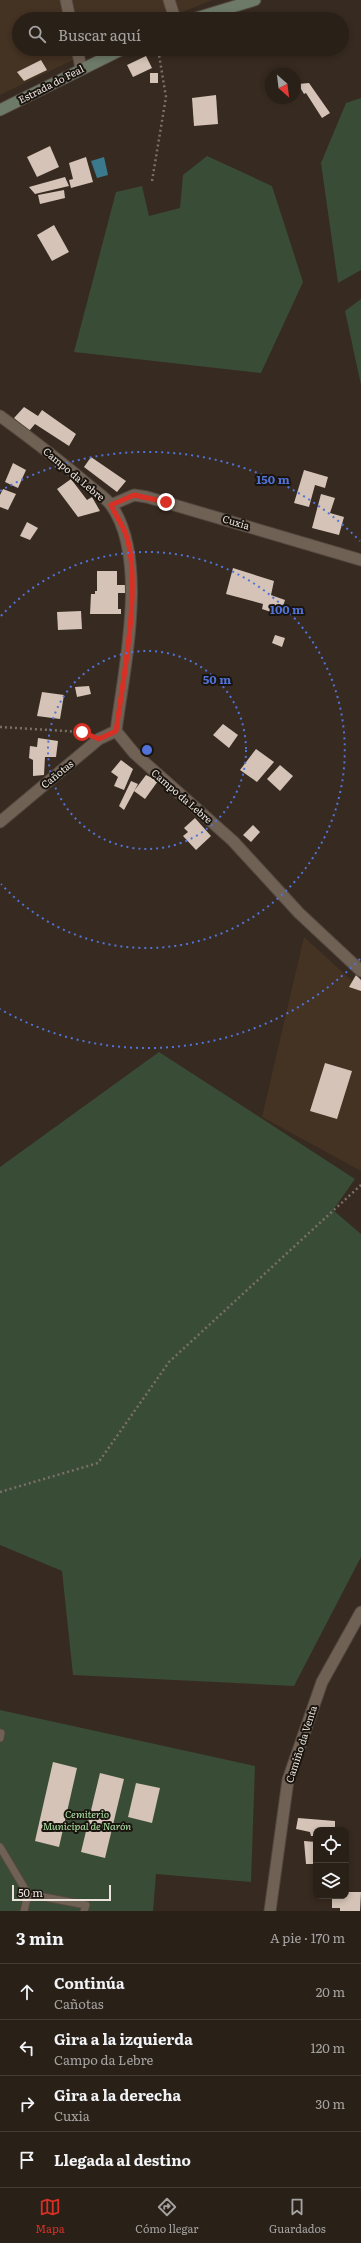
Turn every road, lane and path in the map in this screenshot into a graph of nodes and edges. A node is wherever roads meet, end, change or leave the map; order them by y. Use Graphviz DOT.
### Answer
graph roads {
  1 [pos="66,0"];
  2 [pos="169,0"];
  3 [pos="255,0"];
  4 [pos="69,12"];
  5 [pos="173,12"];
  6 [pos="216,12"];
  7 [pos="79,56"];
  8 [pos="109,56"];
  9 [pos="159,56"];
  10 [pos="82,68"];
  11 [pos="0,110"];
  12 [pos="152,181"];
  13 [pos="0,416"];
  14 [pos="111,505"];
  15 [pos="361,560"];
  16 [pos="0,727"];
  17 [pos="116,731"];
  18 [pos="99,739"];
  19 [pos="0,822"];
  20 [pos="361,971"];
  21 [pos="361,1185"];
  22 [pos="0,1492"];
  23 [pos="361,1612"];
  24 [pos="0,1847"];
  25 [pos="28,1894"];
  26 [pos="24,1911"];
  27 [pos="84,1911"];
  28 [pos="270,1911"];
  1 -- 4 [label="street"];
  2 -- 5 [label="street"];
  3 -- 6 [label="main road"];
  7 -- 10 [label="street"];
  8 -- 10 [label="main road, Estrada do Feal"];
  9 -- 12 [label="path"];
  10 -- 11 [label="main road, Estrada do Feal"];
  13 -- 14 [label="street, Campo da Lebre"];
  14 -- 15 [label="street, Cuxia"];
  14 -- 17 [label="street, Campo da Lebre"];
  16 -- 18 [label="path"];
  17 -- 18 [label="street, Cañotas"];
  17 -- 20 [label="street, Campo da Lebre"];
  18 -- 19 [label="street, Cañotas"];
  21 -- 22 [label="path"];
  23 -- 28 [label="street, Camiño da Venta"];
  24 -- 25 [label="lane"];
  25 -- 26 [label="lane"];
  25 -- 27 [label="lane"];
}
